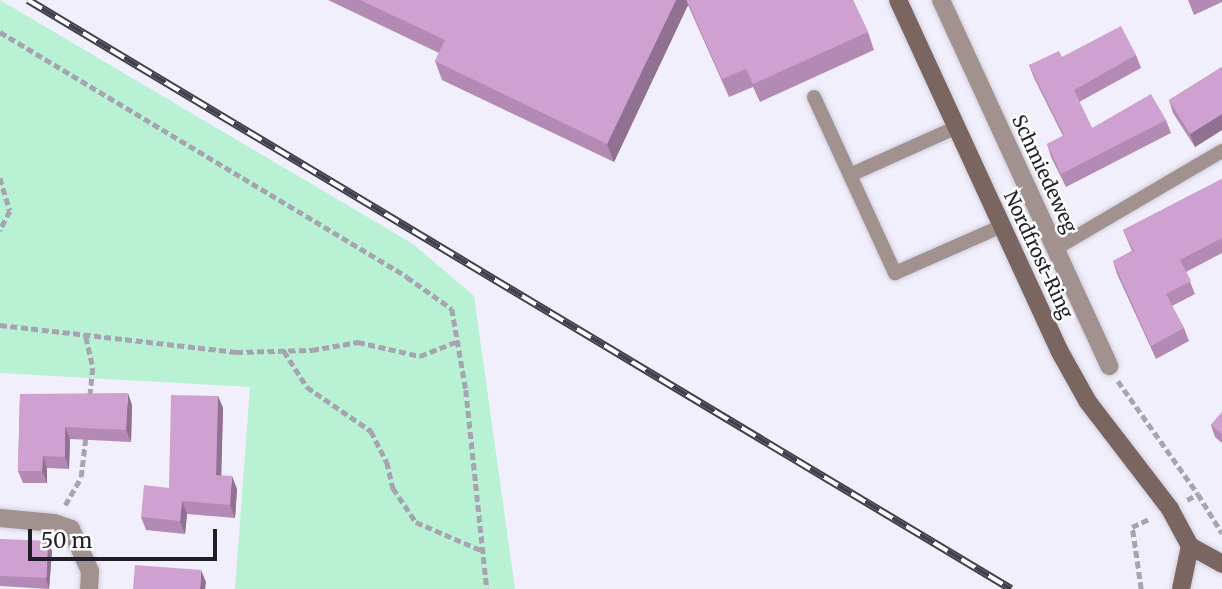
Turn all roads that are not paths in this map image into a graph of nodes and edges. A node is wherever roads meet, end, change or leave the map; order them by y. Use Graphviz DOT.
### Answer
graph roads {
  1 [pos="898,0"];
  2 [pos="941,0"];
  3 [pos="814,97"];
  4 [pos="957,127"];
  5 [pos="1222,151"];
  6 [pos="849,175"];
  7 [pos="1002,226"];
  8 [pos="1055,249"];
  9 [pos="1109,366"];
  10 [pos="0,518"];
  11 [pos="1190,546"];
  12 [pos="1222,564"];
  13 [pos="89,589"];
  14 [pos="1181,589"];
  1 -- 4 [label="street, Nordfrost-Ring"];
  2 -- 8 [label="street, Schmiedeweg"];
  3 -- 6 [label="lane"];
  4 -- 6 [label="lane"];
  4 -- 7 [label="street, Nordfrost-Ring"];
  5 -- 8 [label="lane"];
  6 -- 7 [label="lane"];
  7 -- 11 [label="street, Nordfrost-Ring"];
  8 -- 9 [label="street, Schmiedeweg"];
  10 -- 13 [label="street"];
  11 -- 12 [label="street"];
  11 -- 14 [label="street"];
}
